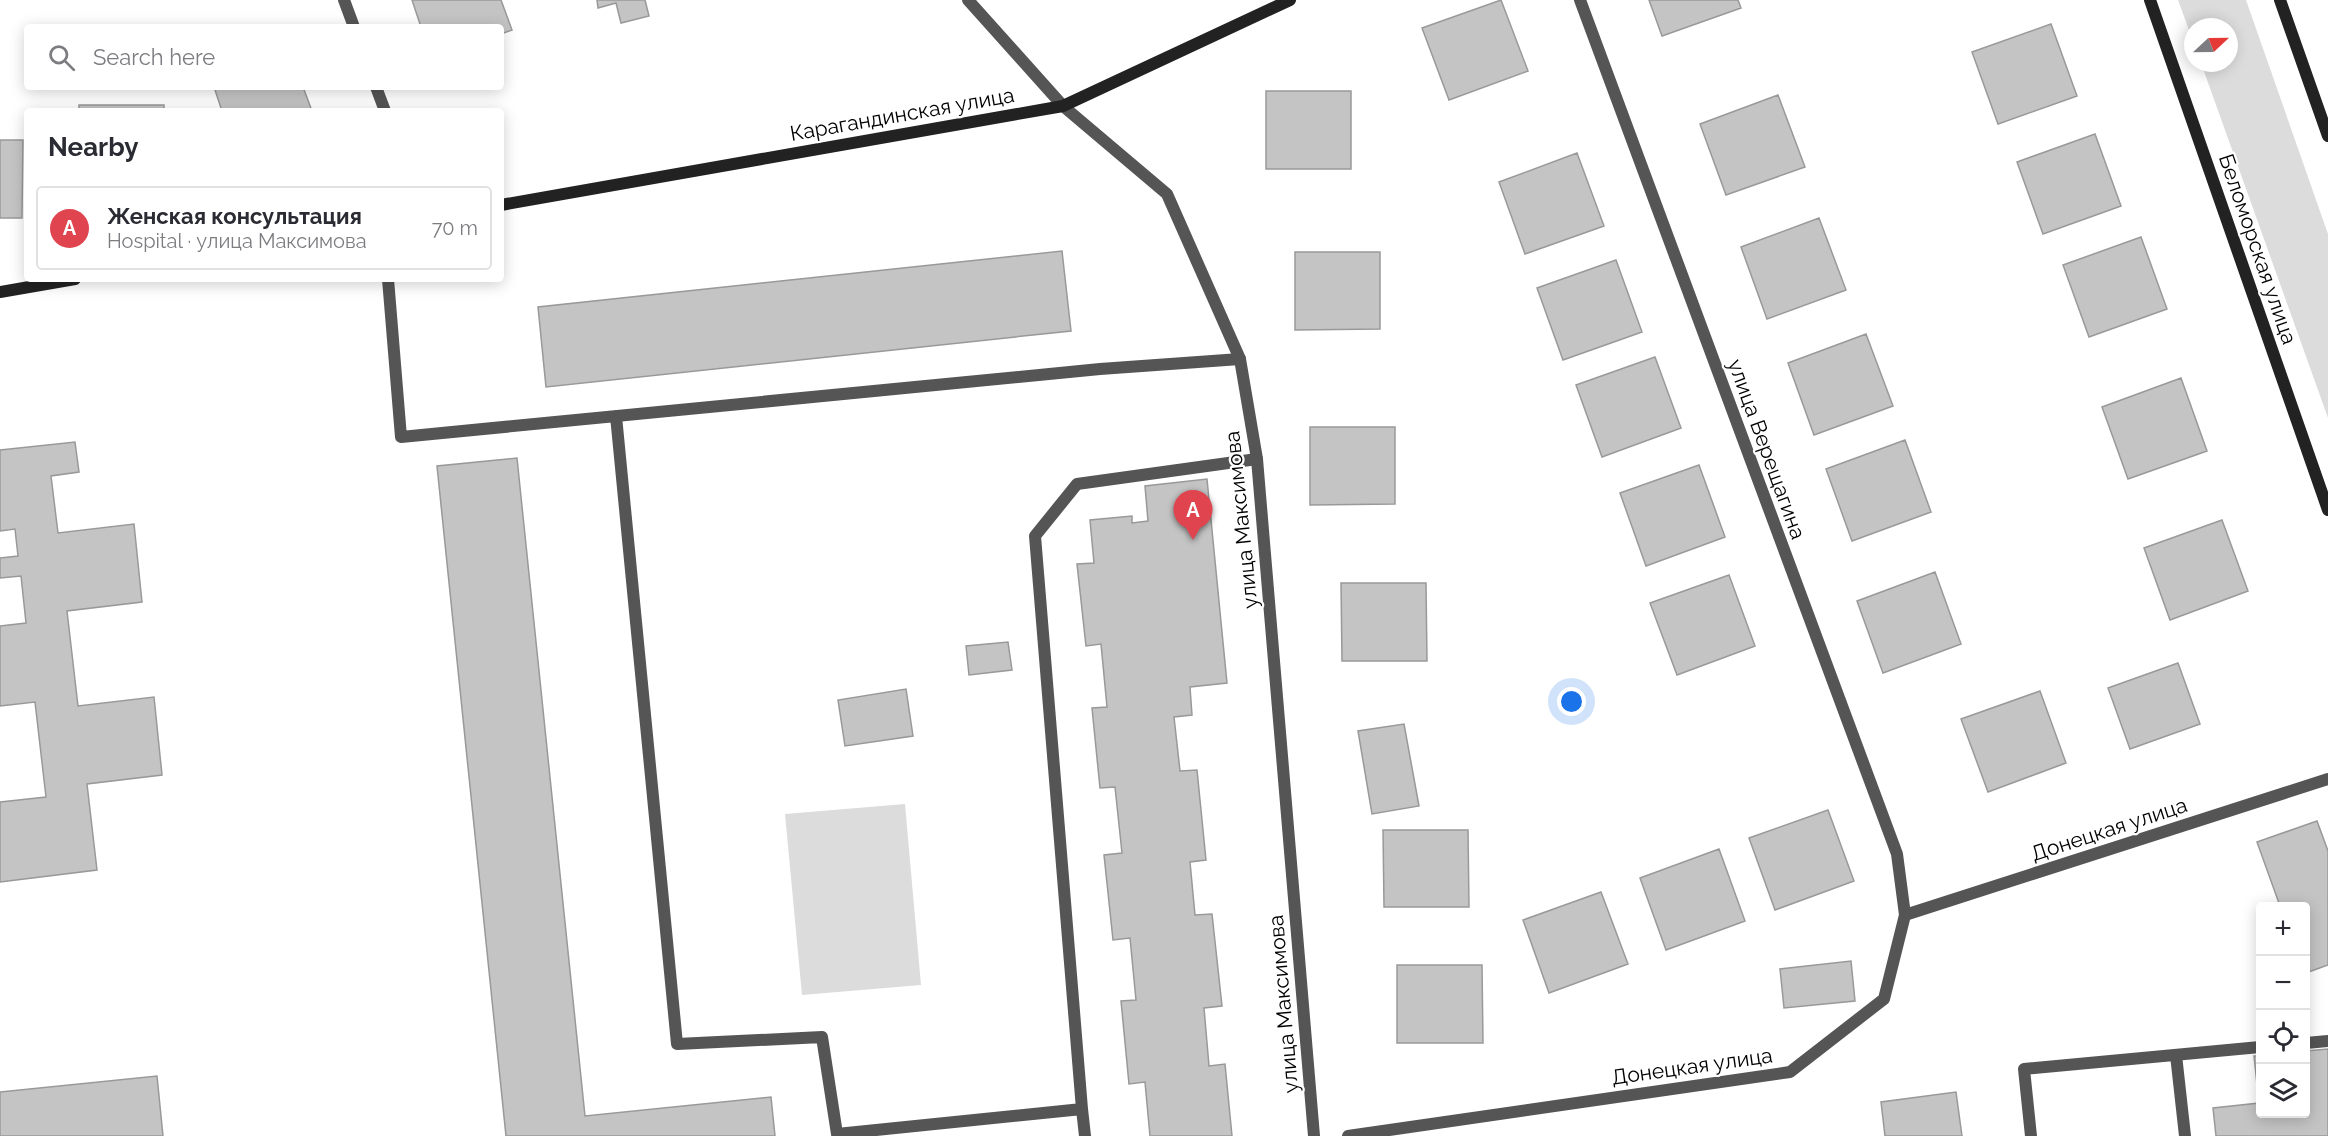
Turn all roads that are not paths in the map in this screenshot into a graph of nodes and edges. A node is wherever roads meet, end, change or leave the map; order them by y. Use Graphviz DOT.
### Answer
graph roads {
  1 [pos="344,0"];
  2 [pos="968,0"];
  3 [pos="1290,0"];
  4 [pos="1580,0"];
  5 [pos="2150,0"];
  6 [pos="2280,0"];
  7 [pos="353,24"];
  8 [pos="377,90"];
  9 [pos="1063,106"];
  10 [pos="384,108"];
  11 [pos="2328,136"];
  12 [pos="504,204"];
  13 [pos="58,282"];
  14 [pos="388,282"];
  15 [pos="0,292"];
  16 [pos="1240,359"];
  17 [pos="616,416"];
  18 [pos="1257,459"];
  19 [pos="2328,510"];
  20 [pos="2328,779"];
  21 [pos="1905,915"];
  22 [pos="2328,1041"];
  23 [pos="2310,1043"];
  24 [pos="2256,1047"];
  25 [pos="2176,1055"];
  26 [pos="1082,1108"];
  27 [pos="1085,1136"];
  28 [pos="1314,1136"];
  29 [pos="1348,1136"];
  30 [pos="2031,1136"];
  31 [pos="2185,1136"];
  1 -- 7 [label="street"];
  2 -- 9 [label="street, улица Максимова"];
  3 -- 9 [label="street, Карагандинская улица"];
  4 -- 21 [label="street, улица Верещагина"];
  5 -- 19 [label="street, Беломорская улица"];
  6 -- 11 [label="street"];
  8 -- 10 [label="street"];
  9 -- 12 [label="street, Карагандинская улица"];
  9 -- 16 [label="street, улица Максимова"];
  13 -- 15 [label="street"];
  14 -- 17 [label="street"];
  16 -- 17 [label="street"];
  16 -- 18 [label="street, улица Максимова"];
  17 -- 26 [label="street"];
  18 -- 26 [label="street"];
  18 -- 28 [label="street, улица Максимова"];
  20 -- 21 [label="street, Донецкая улица"];
  21 -- 29 [label="street, Донецкая улица"];
  22 -- 23 [label="street"];
  24 -- 25 [label="street"];
  25 -- 30 [label="street"];
  25 -- 31 [label="street"];
  26 -- 27 [label="street"];
}
